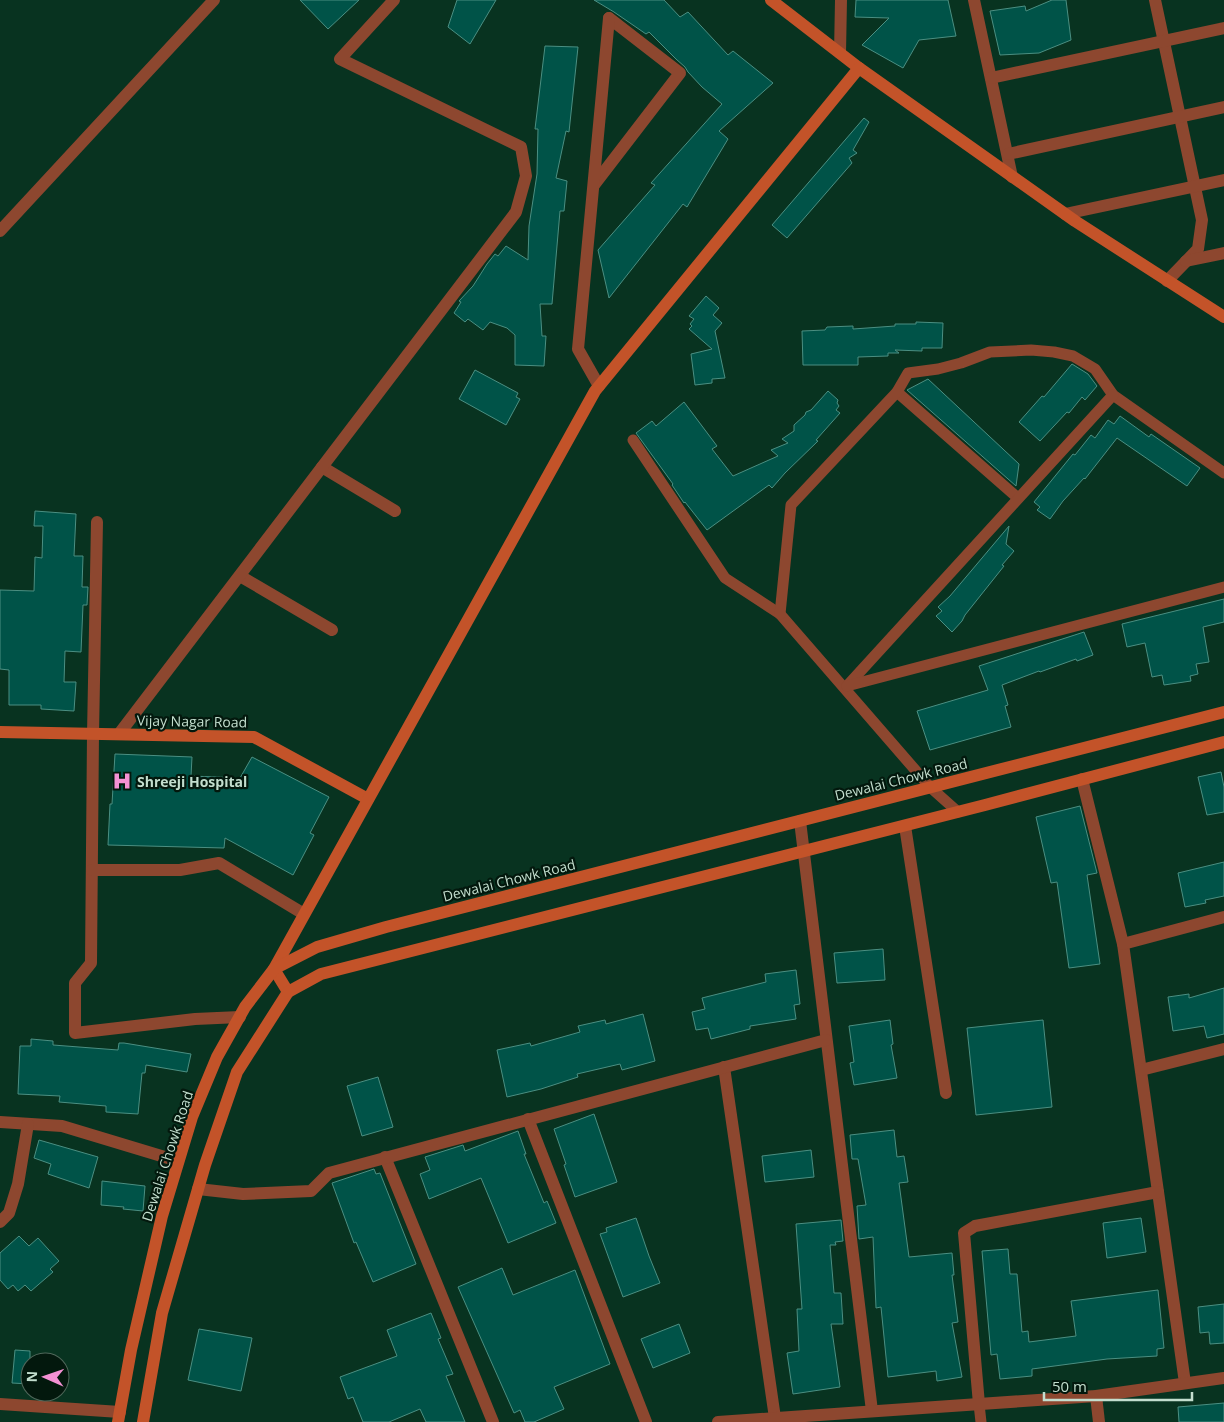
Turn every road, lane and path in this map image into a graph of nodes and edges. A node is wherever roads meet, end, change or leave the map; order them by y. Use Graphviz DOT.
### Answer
graph roads {
  1 [pos="214,0"];
  2 [pos="394,0"];
  3 [pos="772,0"];
  4 [pos="841,0"];
  5 [pos="1155,0"];
  6 [pos="977,1"];
  7 [pos="1224,28"];
  8 [pos="1164,42"];
  9 [pos="840,53"];
  10 [pos="859,68"];
  11 [pos="991,78"];
  12 [pos="1224,107"];
  13 [pos="1180,116"];
  14 [pos="1008,154"];
  15 [pos="1012,177"];
  16 [pos="1224,180"];
  17 [pos="594,186"];
  18 [pos="1194,186"];
  19 [pos="1065,214"];
  20 [pos="0,230"];
  21 [pos="1224,253"];
  22 [pos="1186,261"];
  23 [pos="1167,281"];
  24 [pos="1224,317"];
  25 [pos="598,386"];
  26 [pos="897,392"];
  27 [pos="1113,395"];
  28 [pos="633,440"];
  29 [pos="322,467"];
  30 [pos="1224,474"];
  31 [pos="1018,498"];
  32 [pos="395,511"];
  33 [pos="97,522"];
  34 [pos="240,576"];
  35 [pos="1224,587"];
  36 [pos="780,614"];
  37 [pos="332,630"];
  38 [pos="1224,712"];
  39 [pos="0,732"];
  40 [pos="93,734"];
  41 [pos="119,734"];
  42 [pos="1224,742"];
  43 [pos="1082,779"];
  44 [pos="930,787"];
  45 [pos="368,800"];
  46 [pos="958,812"];
  47 [pos="800,821"];
  48 [pos="904,826"];
  49 [pos="804,852"];
  50 [pos="92,870"];
  51 [pos="304,914"];
  52 [pos="1224,918"];
  53 [pos="1123,944"];
  54 [pos="274,969"];
  55 [pos="288,992"];
  56 [pos="240,1017"];
  57 [pos="826,1040"];
  58 [pos="1224,1049"];
  59 [pos="724,1067"];
  60 [pos="1141,1070"];
  61 [pos="946,1093"];
  62 [pos="528,1119"];
  63 [pos="0,1122"];
  64 [pos="28,1124"];
  65 [pos="385,1157"];
  66 [pos="178,1161"];
  67 [pos="198,1189"];
  68 [pos="1158,1192"];
  69 [pos="0,1222"];
  70 [pos="1224,1378"];
  71 [pos="1185,1383"];
  72 [pos="1096,1396"];
  73 [pos="0,1404"];
  74 [pos="979,1404"];
  75 [pos="872,1411"];
  76 [pos="119,1417"];
  77 [pos="775,1418"];
  78 [pos="143,1422"];
  79 [pos="493,1422"];
  80 [pos="646,1422"];
  81 [pos="721,1422"];
  82 [pos="981,1422"];
  83 [pos="1099,1422"];
  1 -- 20 [label="street"];
  2 -- 29 [label="street"];
  3 -- 9 [label="main road"];
  4 -- 9 [label="street"];
  5 -- 8 [label="street"];
  6 -- 11 [label="street"];
  7 -- 8 [label="street"];
  8 -- 11 [label="street"];
  8 -- 13 [label="street"];
  9 -- 10 [label="main road"];
  10 -- 15 [label="main road"];
  10 -- 25 [label="main road"];
  11 -- 14 [label="street"];
  12 -- 13 [label="street"];
  13 -- 14 [label="street"];
  13 -- 18 [label="street"];
  14 -- 15 [label="street"];
  15 -- 19 [label="main road"];
  16 -- 18 [label="street"];
  17 -- 17 [label="street"];
  17 -- 25 [label="street"];
  18 -- 19 [label="street"];
  18 -- 22 [label="street"];
  19 -- 23 [label="main road"];
  21 -- 22 [label="street"];
  22 -- 23 [label="street"];
  23 -- 24 [label="main road"];
  25 -- 45 [label="main road"];
  26 -- 27 [label="lane"];
  26 -- 31 [label="lane"];
  26 -- 36 [label="lane"];
  27 -- 30 [label="lane"];
  27 -- 31 [label="lane"];
  28 -- 36 [label="lane"];
  29 -- 32 [label="street"];
  29 -- 34 [label="street"];
  31 -- 35 [label="lane"];
  33 -- 40 [label="street"];
  34 -- 37 [label="street"];
  34 -- 41 [label="street"];
  36 -- 44 [label="lane"];
  38 -- 44 [label="main road, Dewalai Chowk Road"];
  39 -- 40 [label="main road, Vijay Nagar Road"];
  40 -- 41 [label="main road, Vijay Nagar Road"];
  40 -- 50 [label="street"];
  41 -- 45 [label="main road, Vijay Nagar Road"];
  42 -- 43 [label="main road"];
  43 -- 46 [label="main road"];
  43 -- 53 [label="street"];
  44 -- 46 [label="lane"];
  44 -- 47 [label="main road, Dewalai Chowk Road"];
  45 -- 51 [label="main road"];
  46 -- 48 [label="main road"];
  47 -- 49 [label="street"];
  47 -- 54 [label="main road, Dewalai Chowk Road"];
  48 -- 49 [label="main road"];
  48 -- 61 [label="street"];
  49 -- 55 [label="main road"];
  49 -- 57 [label="street"];
  50 -- 51 [label="street"];
  50 -- 56 [label="street"];
  51 -- 54 [label="main road"];
  52 -- 53 [label="street"];
  53 -- 60 [label="street"];
  54 -- 55 [label="main road"];
  54 -- 56 [label="main road, Dewalai Chowk Road"];
  55 -- 67 [label="main road"];
  56 -- 66 [label="main road, Dewalai Chowk Road"];
  57 -- 59 [label="street"];
  57 -- 75 [label="street"];
  58 -- 60 [label="street"];
  59 -- 62 [label="street"];
  59 -- 77 [label="street"];
  60 -- 68 [label="street"];
  62 -- 65 [label="street"];
  62 -- 80 [label="street"];
  63 -- 64 [label="street"];
  64 -- 66 [label="street"];
  64 -- 69 [label="street"];
  65 -- 67 [label="street"];
  65 -- 79 [label="street"];
  66 -- 76 [label="main road, Dewalai Chowk Road"];
  67 -- 78 [label="main road"];
  68 -- 71 [label="street"];
  68 -- 74 [label="street"];
  70 -- 71 [label="street"];
  71 -- 72 [label="street"];
  72 -- 74 [label="street"];
  72 -- 83 [label="street"];
  73 -- 76 [label="street"];
  74 -- 75 [label="street"];
  74 -- 82 [label="lane"];
  75 -- 77 [label="street"];
  77 -- 81 [label="street"];
}
